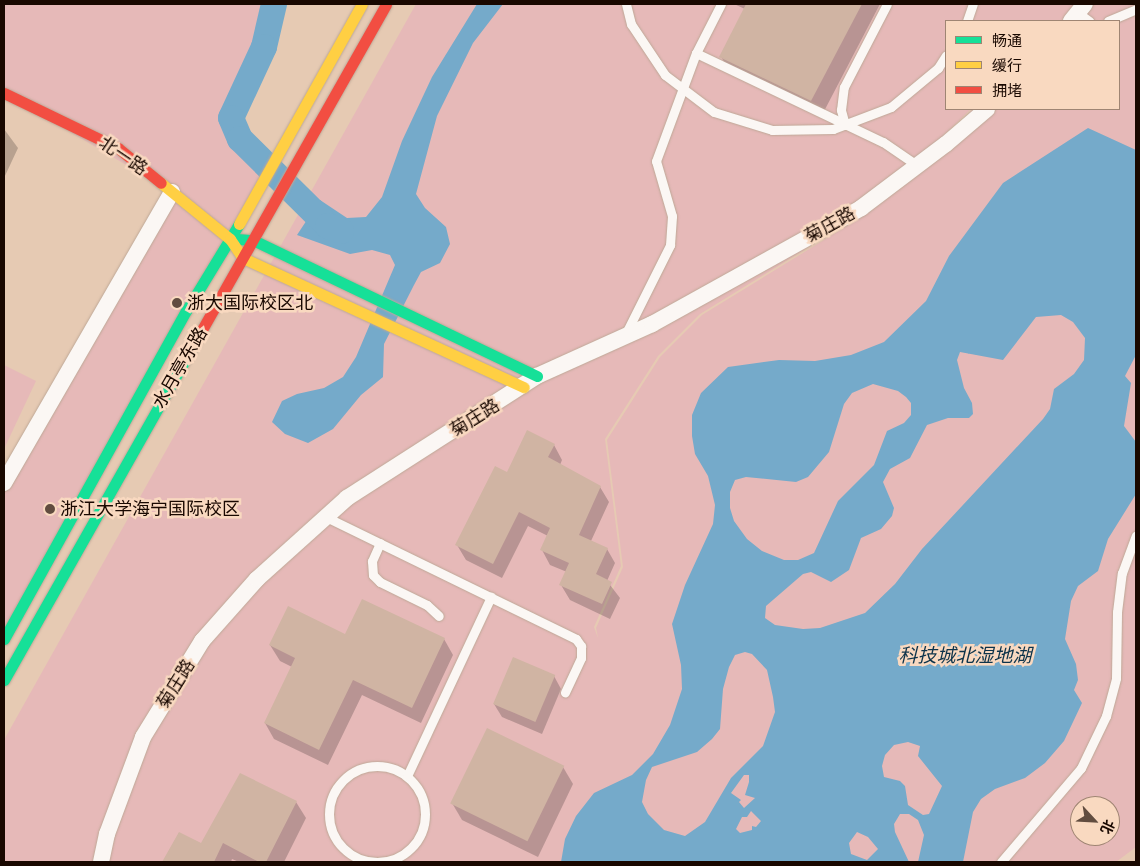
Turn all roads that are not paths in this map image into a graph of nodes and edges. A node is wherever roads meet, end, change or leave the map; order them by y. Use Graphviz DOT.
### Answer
graph roads {
  1 [pos="362,4"];
  2 [pos="386,4"];
  3 [pos="626,4"];
  4 [pos="721,4"];
  5 [pos="887,4"];
  6 [pos="973,4"];
  7 [pos="1136,9"];
  8 [pos="967,20"];
  9 [pos="1110,20"];
  10 [pos="696,53"];
  11 [pos="945,57"];
  12 [pos="682,88"];
  13 [pos="4,93"];
  14 [pos="986,110"];
  15 [pos="845,124"];
  16 [pos="918,166"];
  17 [pos="172,192"];
  18 [pos="230,239"];
  19 [pos="253,240"];
  20 [pos="243,258"];
  21 [pos="624,337"];
  22 [pos="537,376"];
  23 [pos="524,387"];
  24 [pos="4,482"];
  25 [pos="326,517"];
  26 [pos="1136,536"];
  27 [pos="380,543"];
  28 [pos="491,597"];
  29 [pos="439,616"];
  30 [pos="4,639"];
  31 [pos="4,680"];
  32 [pos="565,693"];
  33 [pos="407,776"];
  34 [pos="363,861"];
  35 [pos="101,862"];
  36 [pos="1001,862"];
  1 -- 18 [label="main road, 水月亭东路"];
  2 -- 19 [label="main road, 水月亭东路"];
  3 -- 12 [label="lane"];
  4 -- 10 [label="lane"];
  5 -- 15 [label="lane"];
  6 -- 8 [label="lane"];
  7 -- 9 [label="lane"];
  10 -- 12 [label="lane"];
  10 -- 15 [label="lane"];
  11 -- 15 [label="lane"];
  12 -- 15 [label="lane"];
  12 -- 21 [label="lane"];
  13 -- 17 [label="main road, 北一路"];
  14 -- 16 [label="street, 菊庄路"];
  15 -- 16 [label="lane"];
  16 -- 21 [label="street, 菊庄路"];
  17 -- 18 [label="main road, 北一路"];
  17 -- 24 [label="street"];
  18 -- 19 [label="main road"];
  18 -- 20 [label="main road, 北一路"];
  18 -- 30 [label="main road, 水月亭东路"];
  19 -- 20 [label="main road, 水月亭东路"];
  19 -- 22 [label="main road"];
  20 -- 23 [label="main road"];
  20 -- 31 [label="main road, 水月亭东路"];
  21 -- 22 [label="street, 菊庄路"];
  22 -- 23 [label="street, 菊庄路"];
  23 -- 25 [label="street, 菊庄路"];
  25 -- 27 [label="lane"];
  25 -- 35 [label="street, 菊庄路"];
  26 -- 36 [label="lane"];
  27 -- 28 [label="lane"];
  27 -- 29 [label="lane"];
  28 -- 32 [label="lane"];
  28 -- 33 [label="lane"];
  33 -- 34 [label="lane"];
  33 -- 34 [label="lane"];
}
